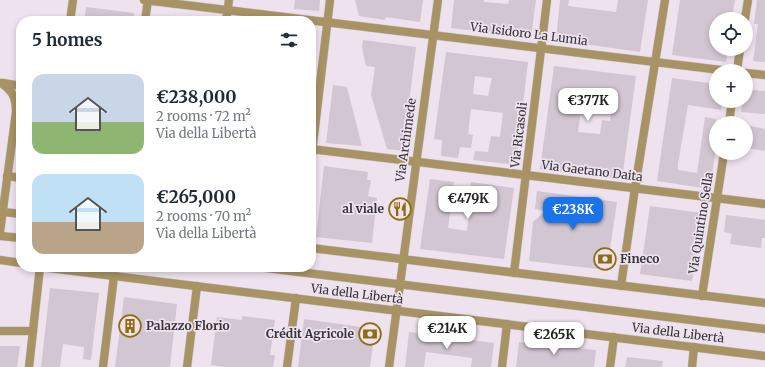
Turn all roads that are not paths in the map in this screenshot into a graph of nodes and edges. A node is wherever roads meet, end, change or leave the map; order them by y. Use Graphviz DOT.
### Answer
graph roads {
  1 [pos="73,0"];
  2 [pos="144,0"];
  3 [pos="148,0"];
  4 [pos="229,0"];
  5 [pos="330,0"];
  6 [pos="438,0"];
  7 [pos="547,0"];
  8 [pos="665,0"];
  9 [pos="748,0"];
  10 [pos="228,11"];
  11 [pos="746,12"];
  12 [pos="71,16"];
  13 [pos="146,16"];
  14 [pos="227,16"];
  15 [pos="273,16"];
  16 [pos="316,21"];
  17 [pos="327,22"];
  18 [pos="433,35"];
  19 [pos="541,48"];
  20 [pos="655,62"];
  21 [pos="709,69"];
  22 [pos="753,74"];
  23 [pos="765,76"];
  24 [pos="1,83"];
  25 [pos="16,85"];
  26 [pos="16,104"];
  27 [pos="316,115"];
  28 [pos="16,138"];
  29 [pos="316,149"];
  30 [pos="723,160"];
  31 [pos="416,161"];
  32 [pos="526,175"];
  33 [pos="7,176"];
  34 [pos="16,177"];
  35 [pos="635,188"];
  36 [pos="717,198"];
  37 [pos="765,204"];
  38 [pos="3,212"];
  39 [pos="16,213"];
  40 [pos="0,232"];
  41 [pos="0,236"];
  42 [pos="16,238"];
  43 [pos="316,249"];
  44 [pos="403,259"];
  45 [pos="0,260"];
  46 [pos="16,262"];
  47 [pos="39,272"];
  48 [pos="81,272"];
  49 [pos="300,272"];
  50 [pos="514,273"];
  51 [pos="114,276"];
  52 [pos="400,284"];
  53 [pos="197,286"];
  54 [pos="621,286"];
  55 [pos="702,296"];
  56 [pos="296,298"];
  57 [pos="765,303"];
  58 [pos="396,311"];
  59 [pos="507,324"];
  60 [pos="765,329"];
  61 [pos="0,331"];
  62 [pos="33,331"];
  63 [pos="614,337"];
  64 [pos="694,347"];
  65 [pos="765,356"];
  66 [pos="29,367"];
  67 [pos="103,367"];
  68 [pos="187,367"];
  69 [pos="287,367"];
  70 [pos="389,367"];
  71 [pos="502,367"];
  72 [pos="610,367"];
  73 [pos="692,367"];
  1 -- 12 [label="street"];
  2 -- 3 [label="street, Via Isidoro La Lumia"];
  3 -- 10 [label="street, Via Isidoro La Lumia"];
  3 -- 13 [label="street"];
  4 -- 10 [label="street"];
  5 -- 17 [label="street"];
  6 -- 18 [label="street, Via Archimede"];
  7 -- 19 [label="street, Via Ricasoli"];
  8 -- 20 [label="street"];
  9 -- 11 [label="street"];
  10 -- 14 [label="street"];
  10 -- 15 [label="street, Via Isidoro La Lumia"];
  16 -- 17 [label="street, Via Isidoro La Lumia"];
  17 -- 18 [label="street, Via Isidoro La Lumia"];
  17 -- 27 [label="street"];
  18 -- 19 [label="street, Via Isidoro La Lumia"];
  18 -- 31 [label="street, Via Archimede"];
  19 -- 20 [label="street, Via Isidoro La Lumia"];
  19 -- 32 [label="street, Via Ricasoli"];
  20 -- 21 [label="street, Via Isidoro La Lumia"];
  20 -- 35 [label="street"];
  22 -- 23 [label="street"];
  24 -- 25 [label="street"];
  24 -- 26 [label="street"];
  28 -- 33 [label="street"];
  29 -- 31 [label="street, Via Gaetano Daita"];
  30 -- 36 [label="street, Via Quintino Sella"];
  31 -- 32 [label="street, Via Gaetano Daita"];
  31 -- 44 [label="street, Via Archimede"];
  32 -- 35 [label="street, Via Gaetano Daita"];
  32 -- 50 [label="street, Via Ricasoli"];
  33 -- 34 [label="street"];
  33 -- 38 [label="street"];
  35 -- 36 [label="street, Via Gaetano Daita"];
  35 -- 54 [label="street"];
  36 -- 37 [label="street, Via Gaetano Daita"];
  36 -- 55 [label="street, Via Quintino Sella"];
  38 -- 39 [label="street"];
  38 -- 40 [label="street"];
  41 -- 42 [label="street"];
  43 -- 44 [label="street"];
  44 -- 50 [label="street"];
  44 -- 52 [label="street, Via Archimede"];
  45 -- 46 [label="street"];
  47 -- 62 [label="street"];
  48 -- 51 [label="street, Via della Libertà"];
  49 -- 52 [label="street, Via della Libertà"];
  50 -- 54 [label="street"];
  51 -- 53 [label="street, Via della Libertà"];
  51 -- 67 [label="street"];
  52 -- 58 [label="street, Via Archimede"];
  52 -- 60 [label="street, Via della Libertà"];
  53 -- 56 [label="street, Via della Libertà"];
  53 -- 68 [label="street"];
  54 -- 55 [label="street"];
  55 -- 57 [label="street"];
  56 -- 58 [label="street, Via della Libertà"];
  56 -- 69 [label="street"];
  58 -- 59 [label="street, Via della Libertà"];
  58 -- 70 [label="street, Via Archimede"];
  59 -- 63 [label="street, Via della Libertà"];
  59 -- 71 [label="street"];
  61 -- 62 [label="street"];
  62 -- 66 [label="street"];
  63 -- 64 [label="street, Via della Libertà"];
  63 -- 72 [label="street"];
  64 -- 65 [label="street, Via della Libertà"];
  64 -- 73 [label="street"];
}
